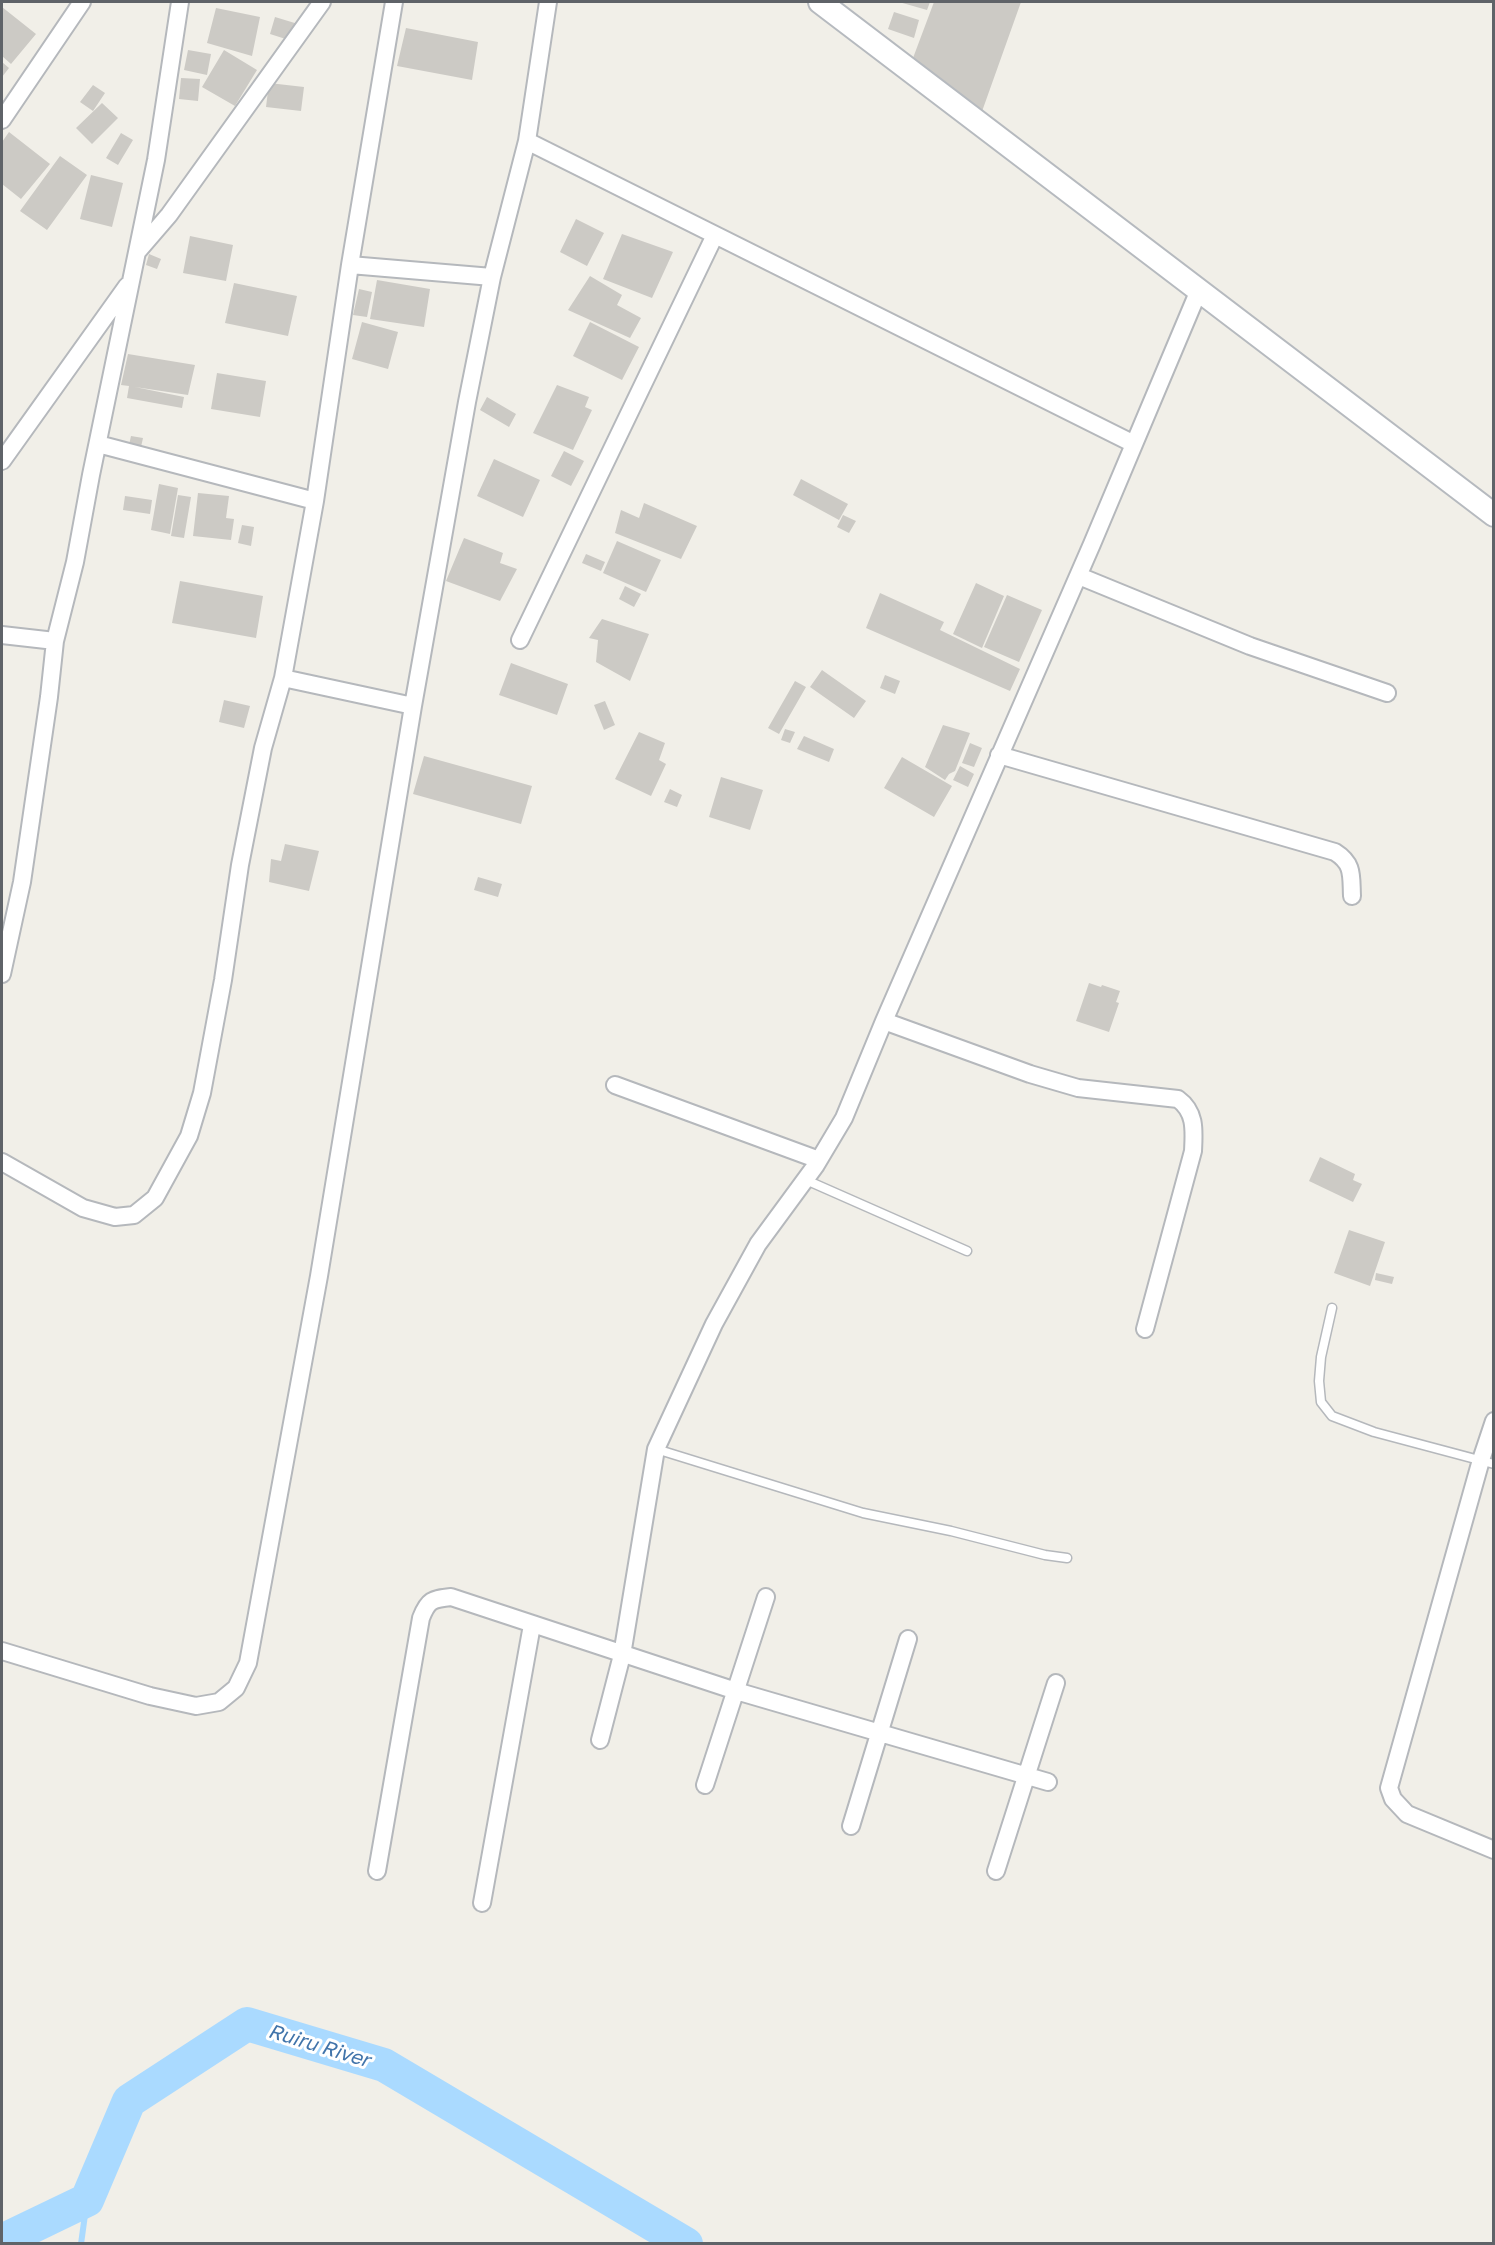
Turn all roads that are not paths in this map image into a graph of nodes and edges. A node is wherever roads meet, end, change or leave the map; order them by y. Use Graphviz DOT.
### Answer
graph roads {
  1 [pos="82,2"];
  2 [pos="180,2"];
  3 [pos="322,2"];
  4 [pos="394,2"];
  5 [pos="548,2"];
  6 [pos="820,2"];
  7 [pos="2,120"];
  8 [pos="527,141"];
  9 [pos="715,235"];
  10 [pos="138,252"];
  11 [pos="350,266"];
  12 [pos="492,277"];
  13 [pos="131,281"];
  14 [pos="1199,290"];
  15 [pos="98,444"];
  16 [pos="1134,444"];
  17 [pos="2,461"];
  18 [pos="315,501"];
  19 [pos="1494,515"];
  20 [pos="1078,576"];
  21 [pos="2,635"];
  22 [pos="520,639"];
  23 [pos="55,641"];
  24 [pos="282,678"];
  25 [pos="1387,693"];
  26 [pos="413,706"];
  27 [pos="999,755"];
  28 [pos="1352,896"];
  29 [pos="2,974"];
  30 [pos="884,1021"];
  31 [pos="615,1085"];
  32 [pos="819,1160"];
  33 [pos="2,1162"];
  34 [pos="806,1180"];
  35 [pos="967,1251"];
  36 [pos="1332,1308"];
  37 [pos="1145,1329"];
  38 [pos="1494,1421"];
  39 [pos="656,1449"];
  40 [pos="1487,1462"];
  41 [pos="1067,1558"];
  42 [pos="766,1597"];
  43 [pos="532,1625"];
  44 [pos="908,1638"];
  45 [pos="2,1651"];
  46 [pos="622,1655"];
  47 [pos="1056,1683"];
  48 [pos="736,1691"];
  49 [pos="880,1734"];
  50 [pos="600,1740"];
  51 [pos="1027,1775"];
  52 [pos="1048,1782"];
  53 [pos="705,1785"];
  54 [pos="851,1826"];
  55 [pos="1494,1850"];
  56 [pos="377,1871"];
  57 [pos="996,1871"];
  58 [pos="482,1903"];
  1 -- 7 [label="street"];
  2 -- 10 [label="street"];
  3 -- 10 [label="street"];
  4 -- 11 [label="street"];
  5 -- 8 [label="street"];
  6 -- 14 [label="street"];
  8 -- 9 [label="street"];
  8 -- 12 [label="street"];
  9 -- 16 [label="street"];
  9 -- 22 [label="street"];
  10 -- 13 [label="street"];
  11 -- 12 [label="street"];
  11 -- 18 [label="street"];
  12 -- 26 [label="street"];
  13 -- 15 [label="street"];
  13 -- 17 [label="street"];
  14 -- 16 [label="street"];
  14 -- 19 [label="street"];
  15 -- 18 [label="street"];
  15 -- 23 [label="street"];
  16 -- 20 [label="street"];
  18 -- 24 [label="street"];
  20 -- 25 [label="street"];
  20 -- 27 [label="street"];
  21 -- 23 [label="street"];
  23 -- 29 [label="street"];
  24 -- 26 [label="street"];
  24 -- 33 [label="street"];
  26 -- 45 [label="street"];
  27 -- 28 [label="street"];
  27 -- 30 [label="street"];
  30 -- 32 [label="street"];
  30 -- 37 [label="street"];
  31 -- 32 [label="street"];
  32 -- 34 [label="street"];
  34 -- 35 [label="lane"];
  34 -- 39 [label="street"];
  36 -- 40 [label="lane"];
  38 -- 40 [label="street"];
  39 -- 41 [label="lane"];
  39 -- 46 [label="street"];
  40 -- 55 [label="street"];
  42 -- 48 [label="street"];
  43 -- 46 [label="street"];
  43 -- 56 [label="street"];
  43 -- 58 [label="street"];
  44 -- 49 [label="street"];
  46 -- 48 [label="street"];
  46 -- 50 [label="street"];
  47 -- 51 [label="street"];
  48 -- 49 [label="street"];
  48 -- 53 [label="street"];
  49 -- 51 [label="street"];
  49 -- 54 [label="street"];
  51 -- 52 [label="street"];
  51 -- 57 [label="street"];
}
